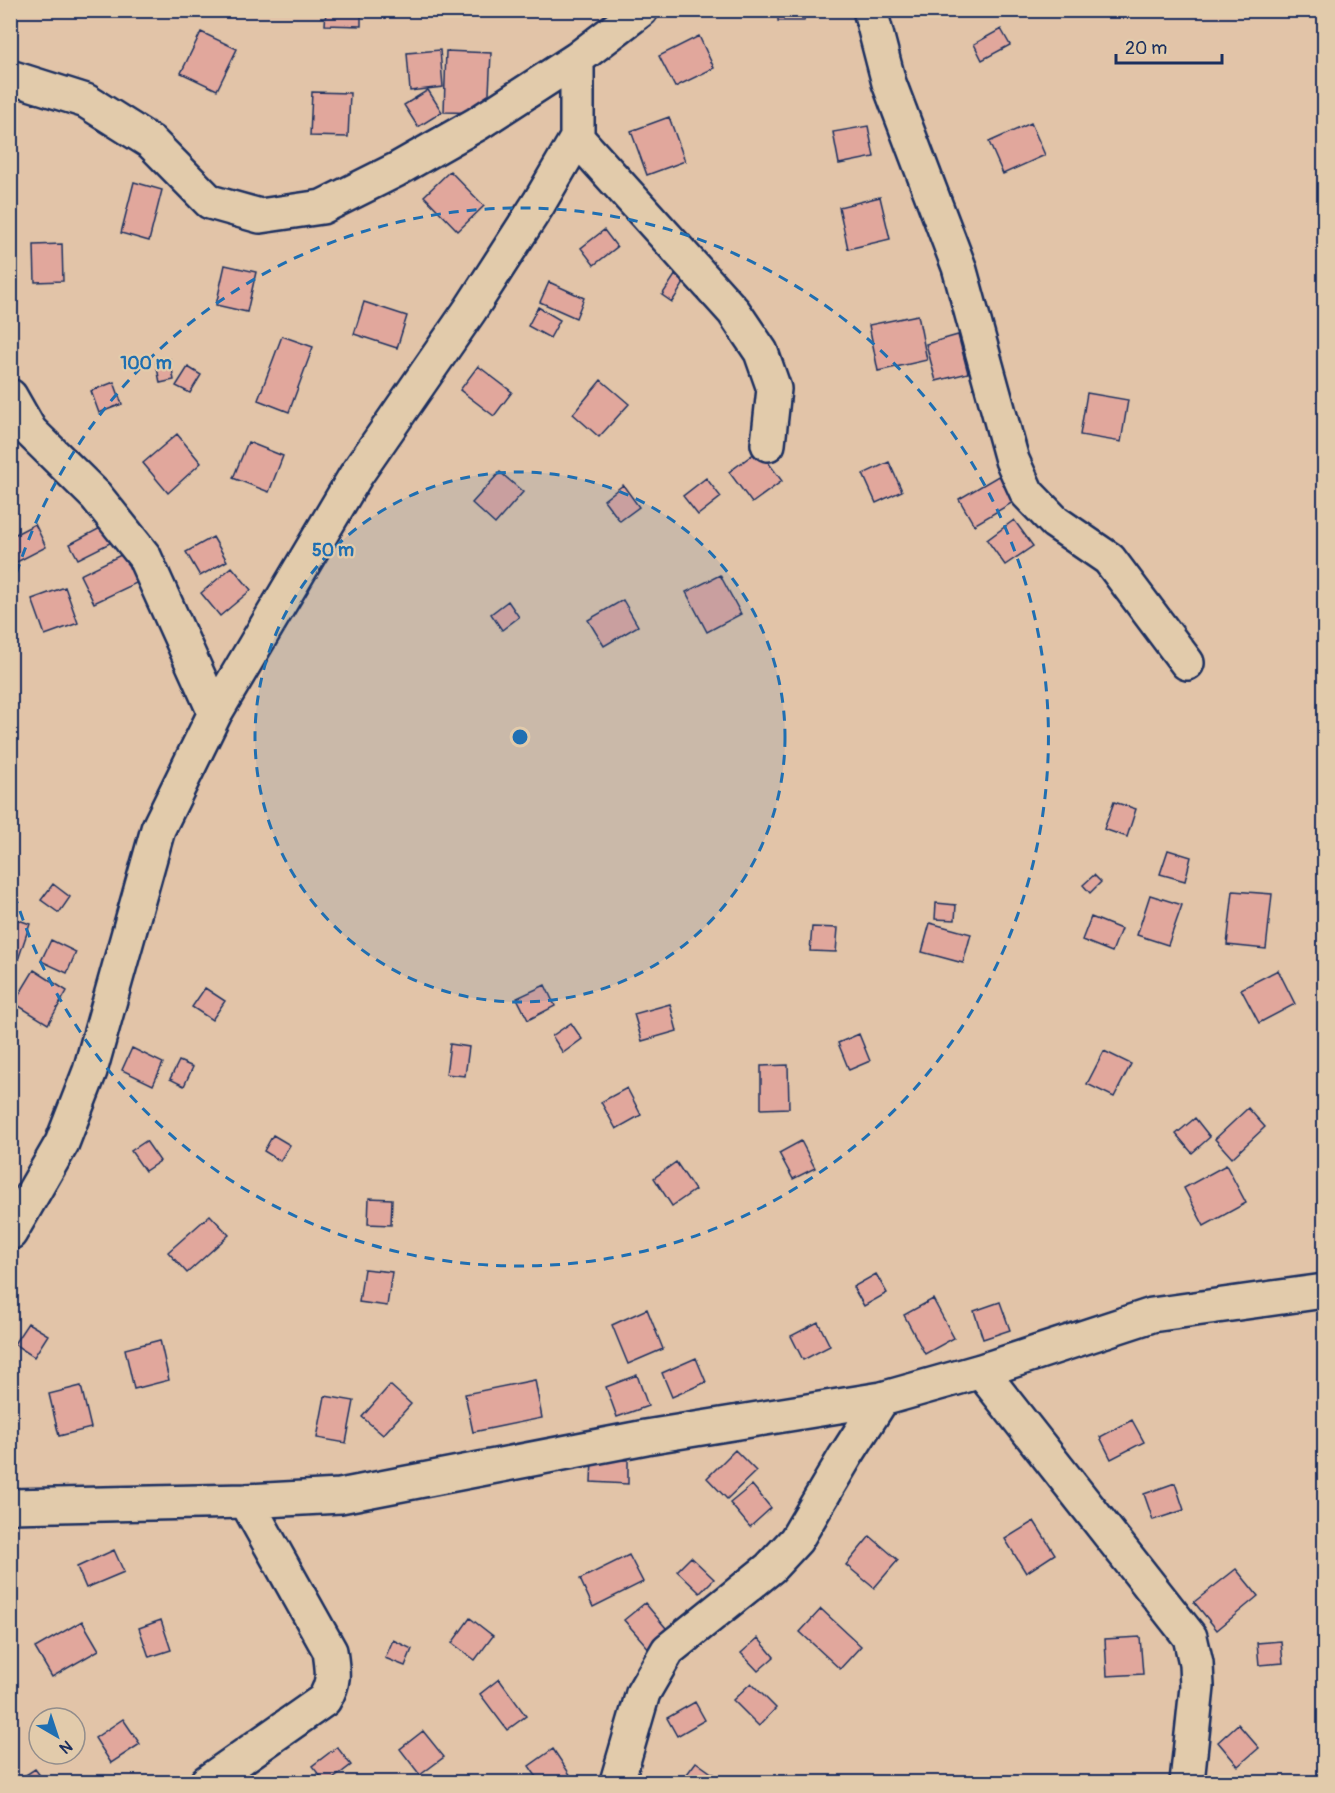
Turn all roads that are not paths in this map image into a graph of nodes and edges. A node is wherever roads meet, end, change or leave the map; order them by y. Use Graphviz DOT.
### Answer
graph roads {
  1 [pos="641,10"];
  2 [pos="870,10"];
  3 [pos="577,59"];
  4 [pos="10,76"];
  5 [pos="577,138"];
  6 [pos="10,396"];
  7 [pos="768,444"];
  8 [pos="1187,663"];
  9 [pos="215,713"];
  10 [pos="10,1233"];
  11 [pos="1324,1291"];
  12 [pos="981,1371"];
  13 [pos="882,1399"];
  14 [pos="246,1502"];
  15 [pos="10,1506"];
  16 [pos="207,1782"];
  17 [pos="617,1782"];
  18 [pos="1187,1782"];
  1 -- 3 [label="street"];
  2 -- 8 [label="street"];
  3 -- 4 [label="street"];
  3 -- 5 [label="street"];
  5 -- 7 [label="street"];
  5 -- 9 [label="street"];
  6 -- 9 [label="street"];
  9 -- 10 [label="street"];
  11 -- 12 [label="street"];
  12 -- 13 [label="street"];
  12 -- 18 [label="street"];
  13 -- 14 [label="street"];
  13 -- 17 [label="street"];
  14 -- 15 [label="street"];
  14 -- 16 [label="street"];
}
